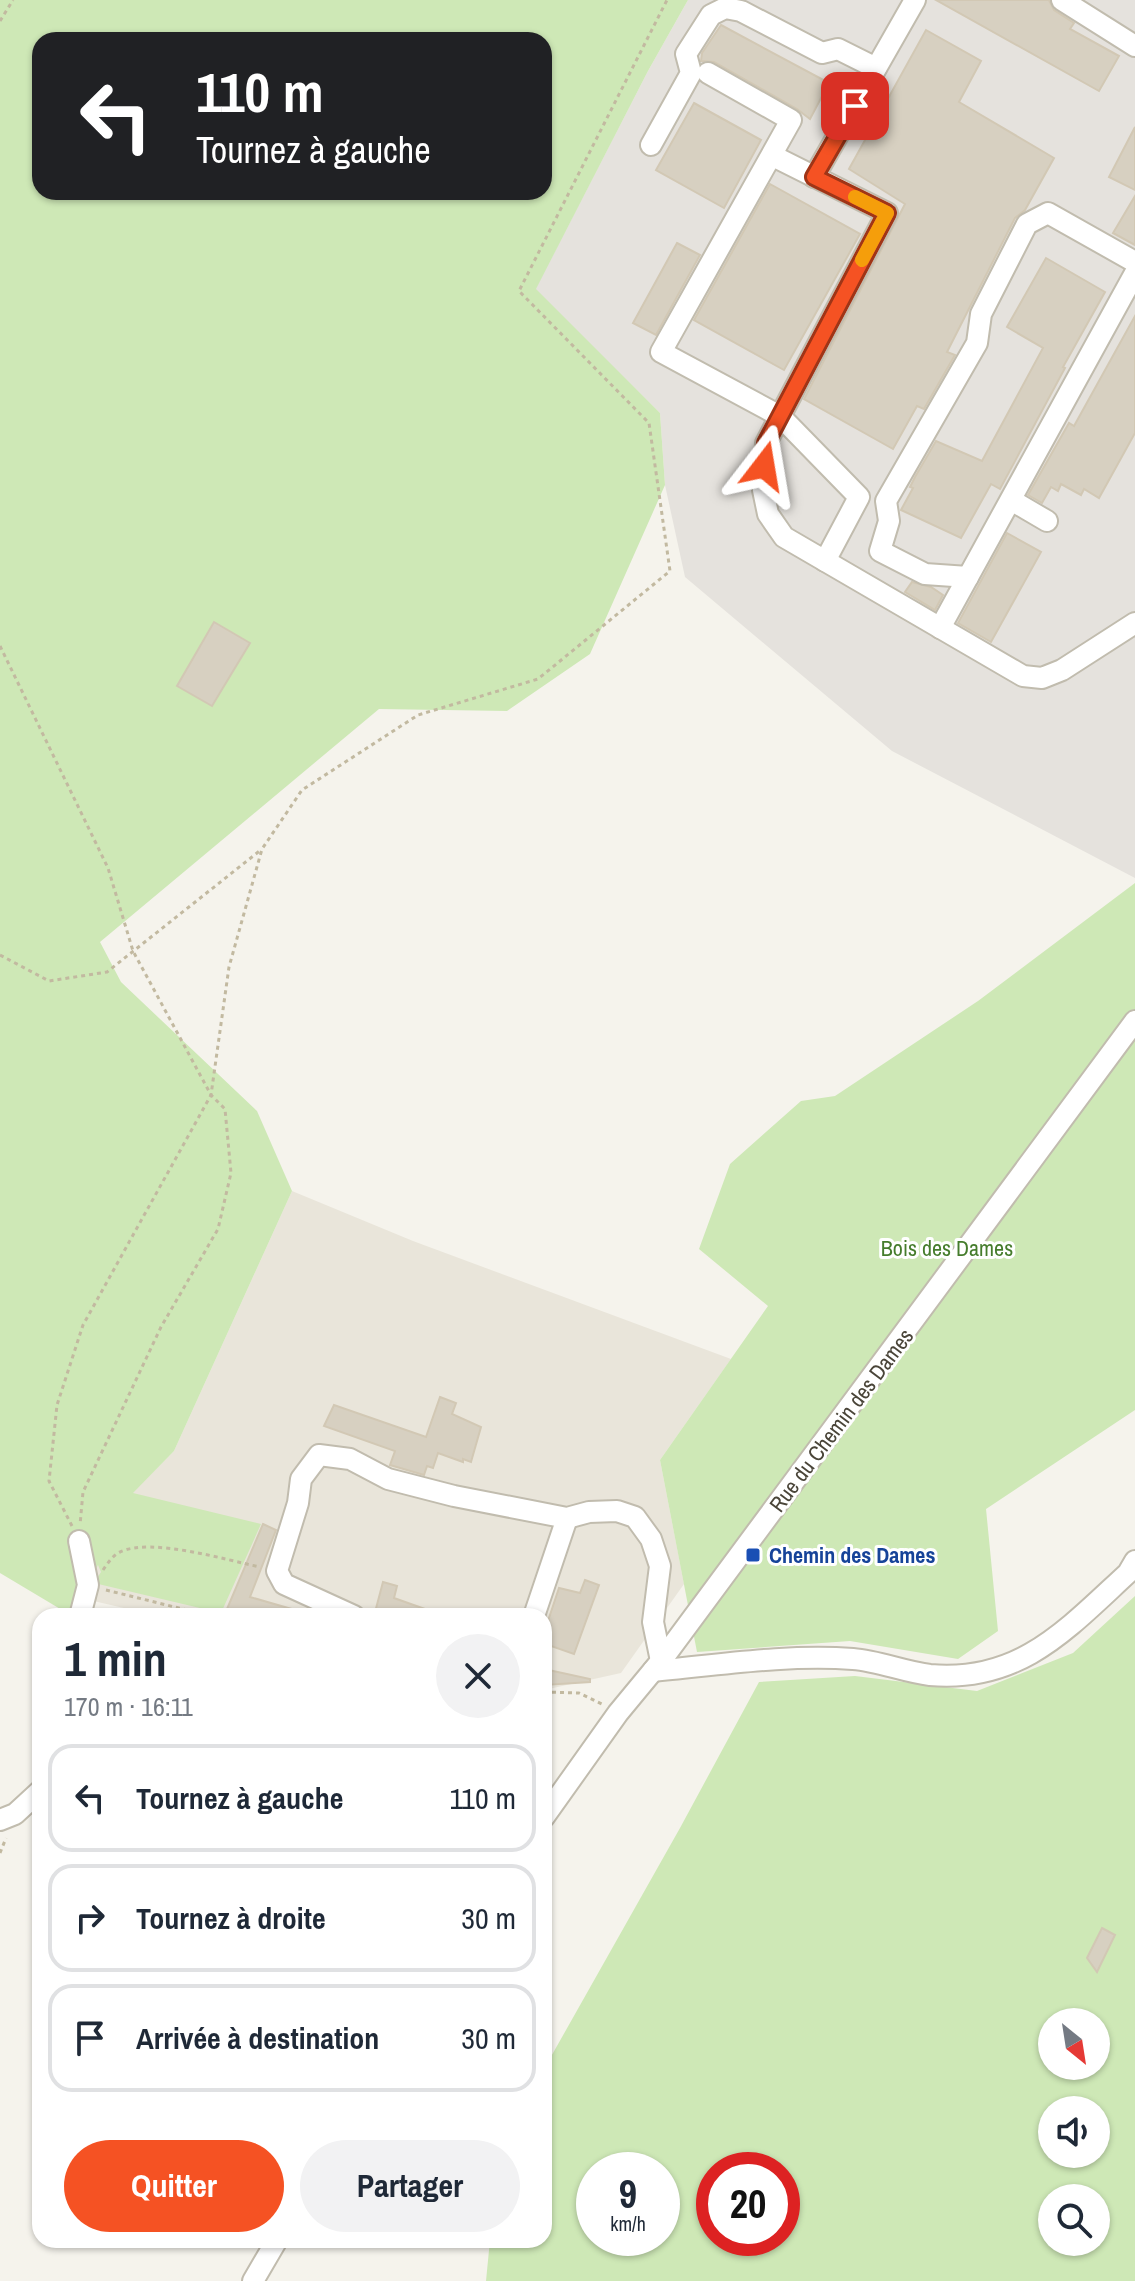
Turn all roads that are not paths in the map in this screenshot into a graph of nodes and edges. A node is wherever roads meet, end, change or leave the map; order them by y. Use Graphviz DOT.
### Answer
graph roads {
  1 [pos="915,0"];
  2 [pos="1062,0"];
  3 [pos="1096,9"];
  4 [pos="1135,46"];
  5 [pos="876,68"];
  6 [pos="708,73"];
  7 [pos="651,145"];
  8 [pos="773,156"];
  9 [pos="814,177"];
  10 [pos="1135,262"];
  11 [pos="1135,273"];
  12 [pos="780,416"];
  13 [pos="1011,500"];
  14 [pos="1047,521"];
  15 [pos="825,561"];
  16 [pos="968,577"];
  17 [pos="1135,623"];
  18 [pos="940,628"];
  19 [pos="1135,1021"];
  20 [pos="567,1518"];
  21 [pos="79,1541"];
  22 [pos="1135,1561"];
  23 [pos="82,1608"];
  24 [pos="336,1608"];
  25 [pos="537,1608"];
  26 [pos="657,1666"];
  27 [pos="32,1798"];
  28 [pos="552,1806"];
  29 [pos="0,1820"];
  30 [pos="272,2248"];
  31 [pos="253,2281"];
  1 -- 5 [label="street"];
  2 -- 3 [label="street"];
  3 -- 4 [label="street"];
  5 -- 7 [label="street"];
  5 -- 9 [label="street"];
  6 -- 8 [label="street"];
  8 -- 9 [label="street"];
  8 -- 12 [label="street"];
  9 -- 12 [label="street"];
  10 -- 16 [label="street"];
  11 -- 13 [label="street"];
  12 -- 15 [label="street"];
  12 -- 15 [label="street"];
  13 -- 14 [label="street"];
  13 -- 16 [label="street"];
  15 -- 18 [label="street"];
  16 -- 18 [label="street"];
  17 -- 18 [label="street"];
  19 -- 26 [label="street, Rue du Chemin des Dames"];
  20 -- 24 [label="street"];
  20 -- 25 [label="street"];
  20 -- 26 [label="street"];
  21 -- 23 [label="street"];
  22 -- 26 [label="street"];
  26 -- 28 [label="street, Rue du Chemin des Dames"];
  27 -- 29 [label="street"];
  30 -- 31 [label="street"];
}
